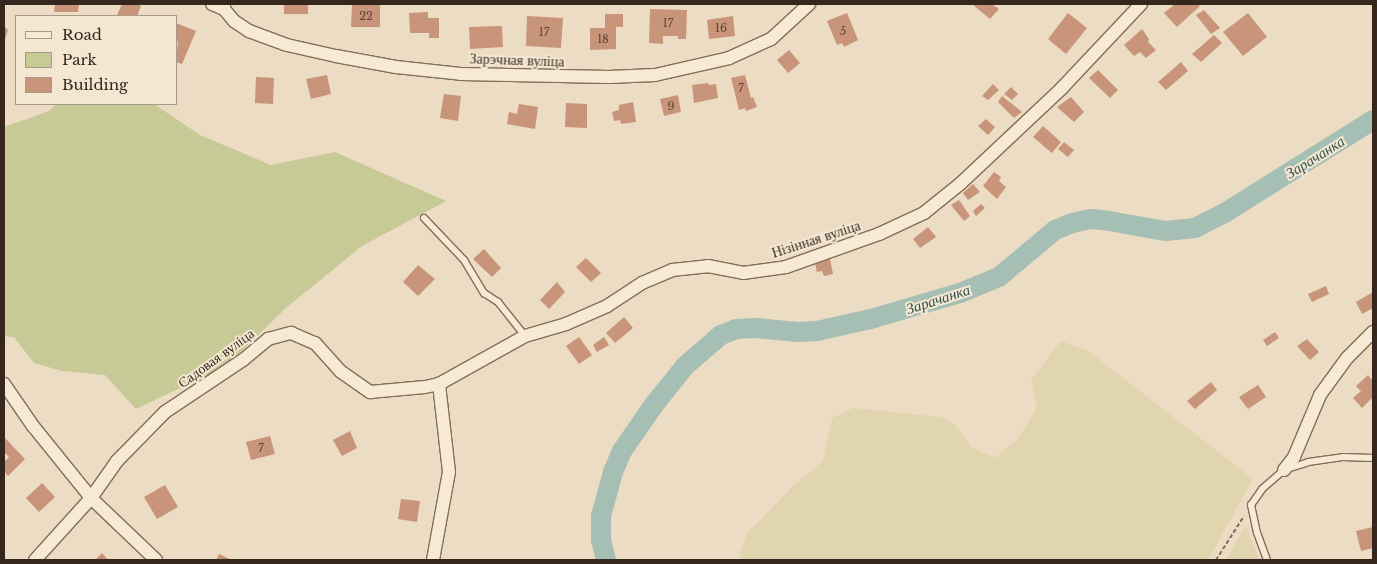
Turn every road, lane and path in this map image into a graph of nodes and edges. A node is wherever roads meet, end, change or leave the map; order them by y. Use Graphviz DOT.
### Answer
graph roads {
  1 [pos="809,4"];
  2 [pos="1141,4"];
  3 [pos="220,5"];
  4 [pos="424,218"];
  5 [pos="1373,332"];
  6 [pos="524,336"];
  7 [pos="4,384"];
  8 [pos="439,384"];
  9 [pos="1373,458"];
  10 [pos="1284,470"];
  11 [pos="91,498"];
  12 [pos="1251,505"];
  13 [pos="35,560"];
  14 [pos="156,560"];
  15 [pos="433,560"];
  16 [pos="1216,560"];
  17 [pos="1267,560"];
  1 -- 3 [label="street, Зарэчная вуліца"];
  2 -- 6 [label="street, Нізінная вуліца"];
  4 -- 6 [label="lane"];
  5 -- 10 [label="street"];
  6 -- 8 [label="street, Нізінная вуліца"];
  7 -- 11 [label="street"];
  8 -- 11 [label="street, Садовая вуліца"];
  8 -- 15 [label="street"];
  9 -- 10 [label="lane"];
  10 -- 12 [label="lane"];
  11 -- 13 [label="street, Садовая вуліца"];
  11 -- 14 [label="street"];
  12 -- 16 [label="path"];
  12 -- 17 [label="lane"];
}
